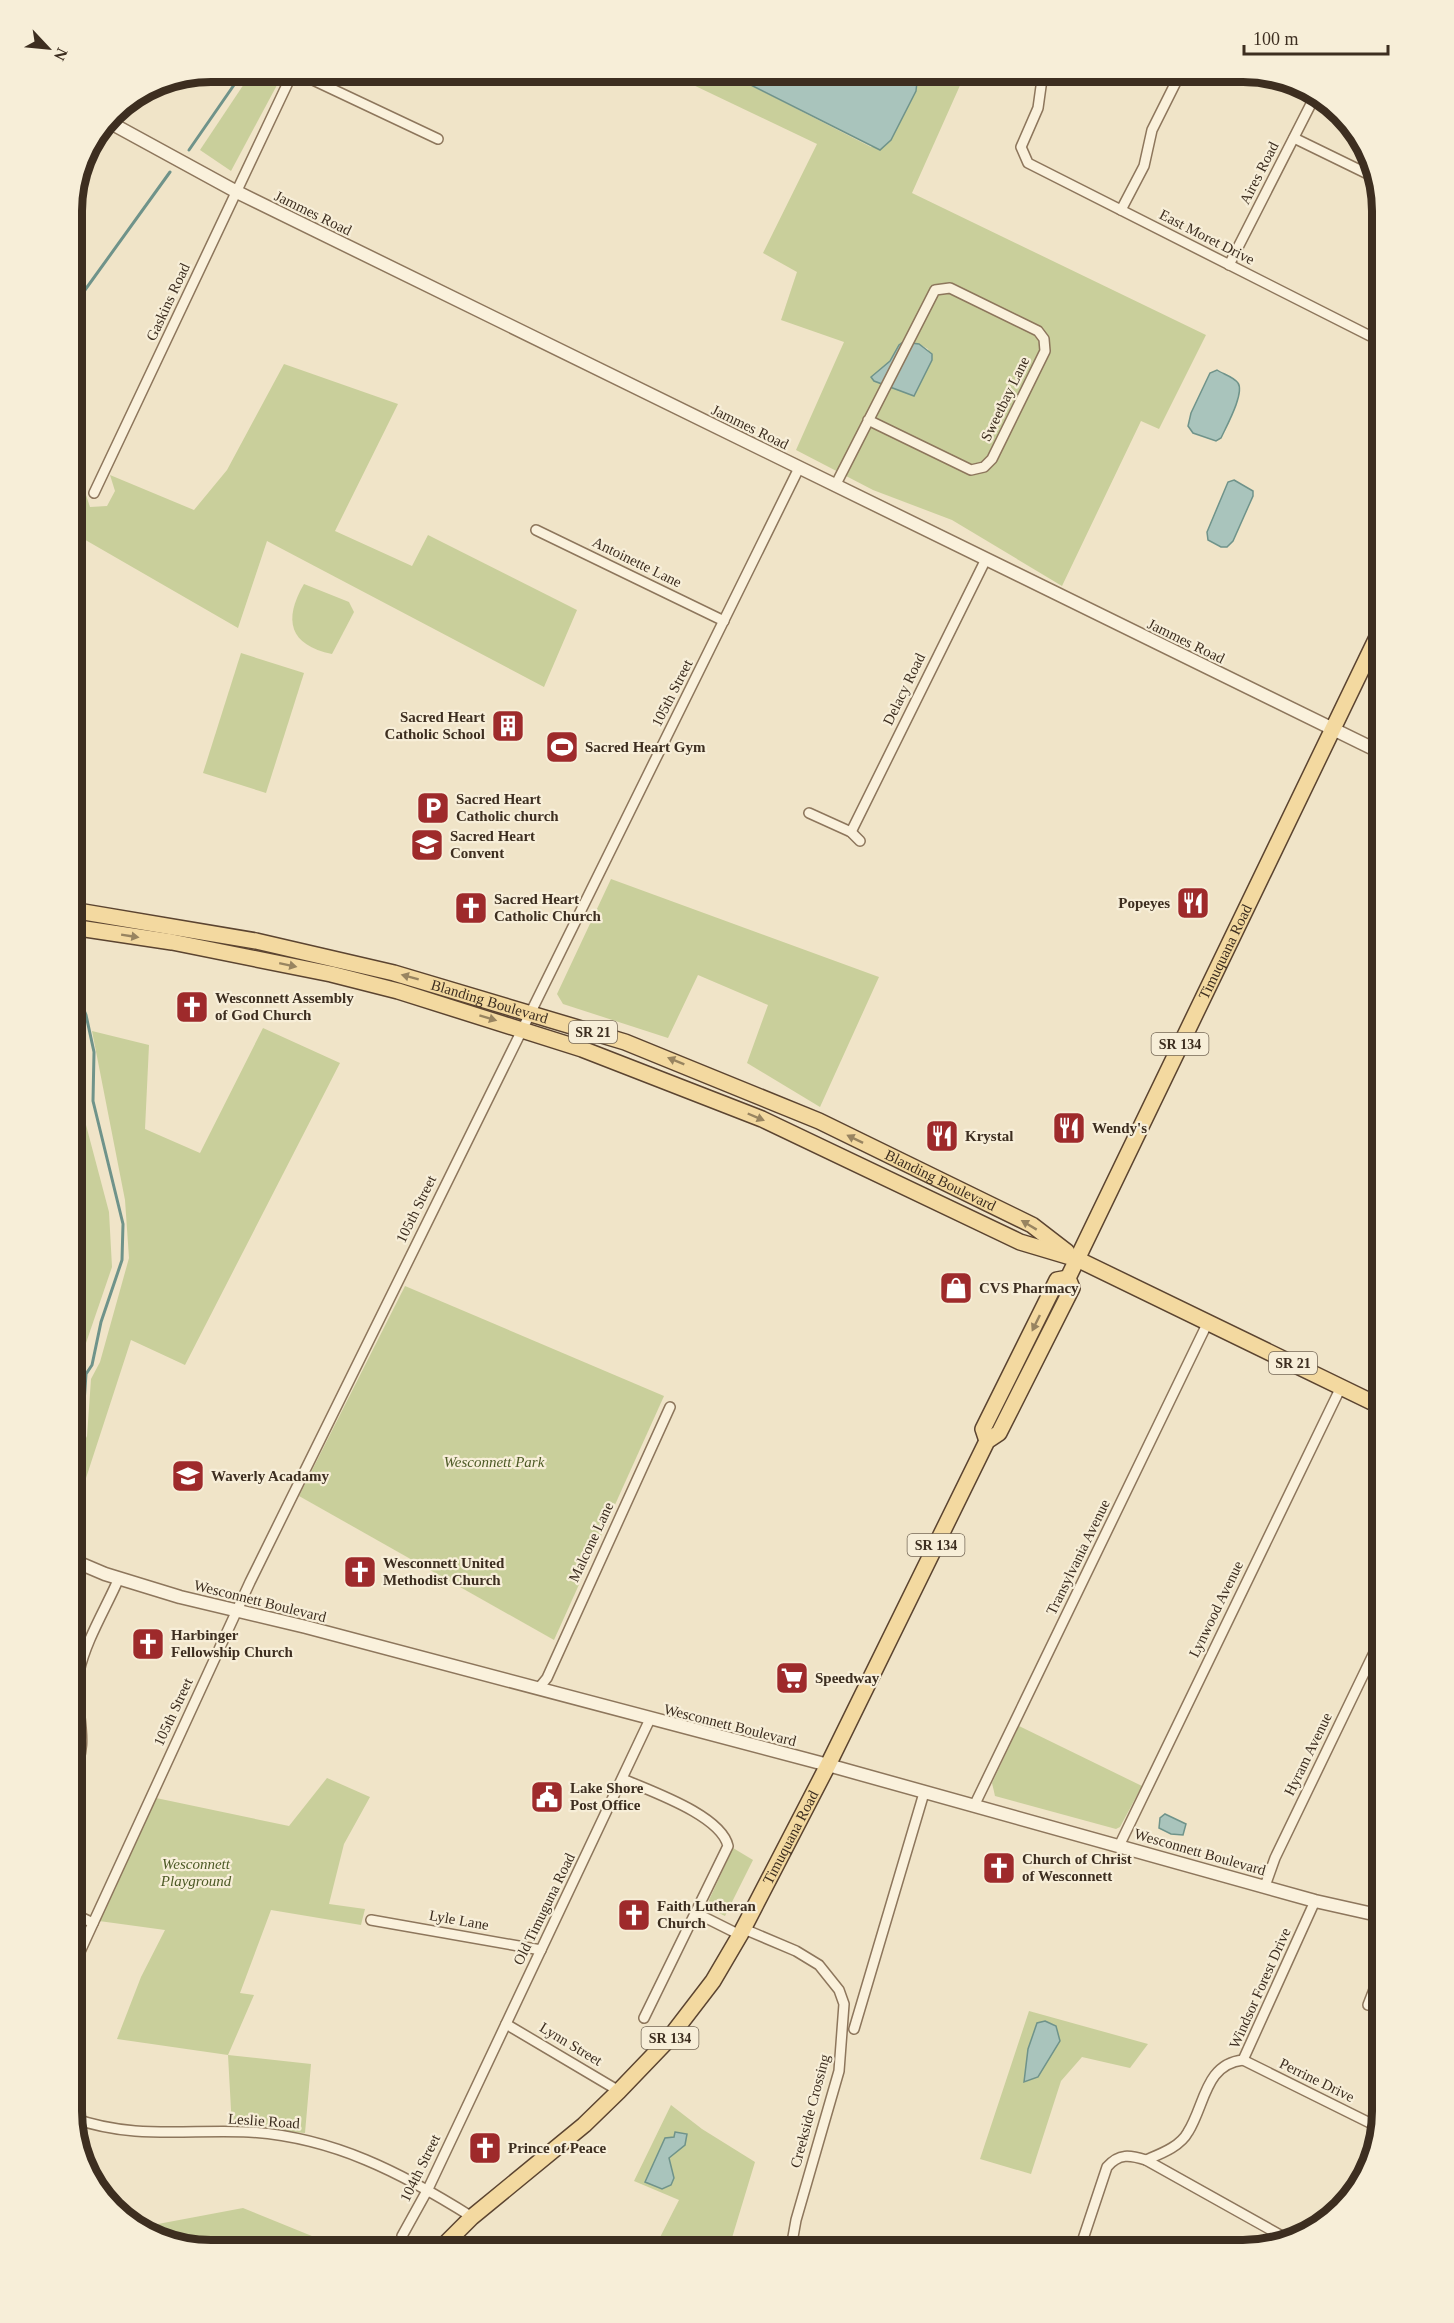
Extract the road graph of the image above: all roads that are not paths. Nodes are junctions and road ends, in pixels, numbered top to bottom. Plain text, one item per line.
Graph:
1 (290, 82) edge
2 (317, 82) edge
3 (1041, 83) edge
4 (1176, 83) edge
5 (1312, 103) edge
6 (115, 125) edge
7 (1294, 138) junction
8 (438, 139) dead end
9 (1366, 173) edge
10 (237, 192) junction
11 (1121, 210) junction
12 (1229, 265) junction
13 (1372, 337) edge
14 (868, 420) junction
15 (799, 468) junction
16 (835, 486) junction
17 (94, 493) dead end
18 (536, 530) dead end
19 (986, 560) junction
20 (724, 621) junction
21 (1372, 647) edge
22 (1332, 729) junction
23 (1372, 748) edge
24 (809, 813) dead end
25 (851, 832) junction
26 (860, 841) dead end
27 (83, 912) edge
28 (174, 926) junction
29 (83, 929) edge
30 (172, 942) junction
31 (332, 966) junction
32 (530, 1011) junction
33 (522, 1028) junction
34 (663, 1078) junction
35 (717, 1078) junction
36 (711, 1098) junction
37 (796, 1112) junction
38 (1077, 1259) junction
39 (1208, 1322) junction
40 (1341, 1387) junction
41 (1372, 1402) edge
42 (670, 1407) dead end
43 (82, 1564) edge
44 (118, 1578) junction
45 (237, 1610) junction
46 (1372, 1657) edge
47 (82, 1662) edge
48 (538, 1689) junction
49 (650, 1719) junction
50 (828, 1765) junction
51 (623, 1779) junction
52 (924, 1793) junction
53 (975, 1806) junction
54 (1120, 1844) junction
55 (1265, 1886) junction
56 (1315, 1901) junction
57 (696, 1913) junction
58 (1372, 1914) edge
59 (82, 1918) edge
60 (372, 1920) dead end
61 (93, 1923) junction
62 (742, 1932) junction
63 (82, 1947) edge
64 (541, 1950) junction
65 (1372, 1994) edge
66 (1368, 2005) dead end
67 (644, 2018) dead end
68 (506, 2024) junction
69 (854, 2029) dead end
70 (1243, 2060) junction
71 (619, 2091) junction
72 (464, 2112) joint
73 (83, 2120) edge
74 (1371, 2123) edge
75 (1146, 2160) junction
76 (428, 2189) junction
77 (472, 2217) junction
78 (1280, 2235) edge
79 (402, 2236) dead end
80 (449, 2240) edge
81 (792, 2240) edge
82 (1083, 2240) edge

1 - 10 street, Gaskins Road
2 - 8 street
3 - 11 street, East Moret Drive
4 - 11 street
5 - 7 street, Aires Road
6 - 10 street, Jammes Road
7 - 9 street
7 - 12 street, Aires Road
10 - 15 street, Jammes Road
10 - 17 street, Gaskins Road
11 - 12 street, East Moret Drive
12 - 13 street, East Moret Drive
14 - 14 street, Sweetbay Lane
14 - 16 street, Sweetbay Lane
15 - 16 street, Jammes Road
15 - 20 street, 105th Street
16 - 19 street, Jammes Road
18 - 20 street, Antoinette Lane
19 - 22 street, Jammes Road
19 - 25 street, Delacy Road
20 - 32 street, 105th Street
21 - 22 main road, Timuquana Road / SR 134
22 - 23 street, Jammes Road
22 - 38 main road, Timuquana Road / SR 134
24 - 25 street
25 - 26 street
27 - 28 main road, Blanding Boulevard / SR 21
28 - 30 street
28 - 31 main road, Blanding Boulevard / SR 21
29 -> 30 main road, Blanding Boulevard / SR 21
30 -> 31 main road, Blanding Boulevard / SR 21
32 -> 31 main road, Blanding Boulevard / SR 21
31 -> 33 main road, Blanding Boulevard / SR 21
32 - 33 street, 105th Street
35 -> 32 main road, Blanding Boulevard / SR 21
33 - 34 main road, Blanding Boulevard / SR 21
33 - 45 street, 105th Street
34 - 35 main road
34 - 36 main road, Blanding Boulevard / SR 21
35 - 37 main road, Blanding Boulevard / SR 21
36 - 37 main road
36 -> 38 main road, Blanding Boulevard / SR 21
38 -> 37 main road, Blanding Boulevard / SR 21
38 - 39 main road, Blanding Boulevard / SR 21
38 - 50 main road, Timuquana Road / SR 134
39 - 40 main road, Blanding Boulevard / SR 21
39 - 53 street, Transylvania Avenue
40 - 41 main road, Blanding Boulevard / SR 21
40 - 54 street, Lynwood Avenue
42 - 48 street, Malcone Lane
43 - 44 street, Wesconnett Boulevard
44 - 45 street, Wesconnett Boulevard
44 - 47 street
45 - 48 street, Wesconnett Boulevard
45 - 61 street, 105th Street
46 - 55 street, Hyram Avenue
48 - 49 street, Wesconnett Boulevard
49 - 50 street, Wesconnett Boulevard
49 - 51 street, Old Timuguna Road
50 - 52 street, Wesconnett Boulevard
50 - 62 main road, Timuquana Road / SR 134
51 - 57 street
51 - 64 street, Old Timuguna Road
52 - 53 street, Wesconnett Boulevard
52 - 69 street
53 - 54 street, Wesconnett Boulevard
54 - 55 street, Wesconnett Boulevard
55 - 56 street, Wesconnett Boulevard
56 - 58 street, Wesconnett Boulevard
56 - 70 street, Windsor Forest Drive
57 - 62 street, Creekside Crossing
57 - 67 street
59 - 61 street
60 - 64 street, Lyle Lane
61 - 63 street, 105th Street
62 - 71 main road, Timuquana Road / SR 134
62 - 81 street, Creekside Crossing
64 - 68 street, Old Timuguna Road
65 - 66 street
68 - 71 street, Lynn Street
68 - 72 street, Old Timuguna Road
70 - 74 street, Perrine Drive
70 - 75 street, Windsor Forest Drive
71 - 77 main road, Timuquana Road / SR 134
72 - 76 street, 104th Street
73 - 76 street, Leslie Road
75 - 78 street
75 - 82 street
76 - 77 street, Leslie Road
76 - 79 street, 104th Street
77 - 80 main road, Timuquana Road / SR 134

